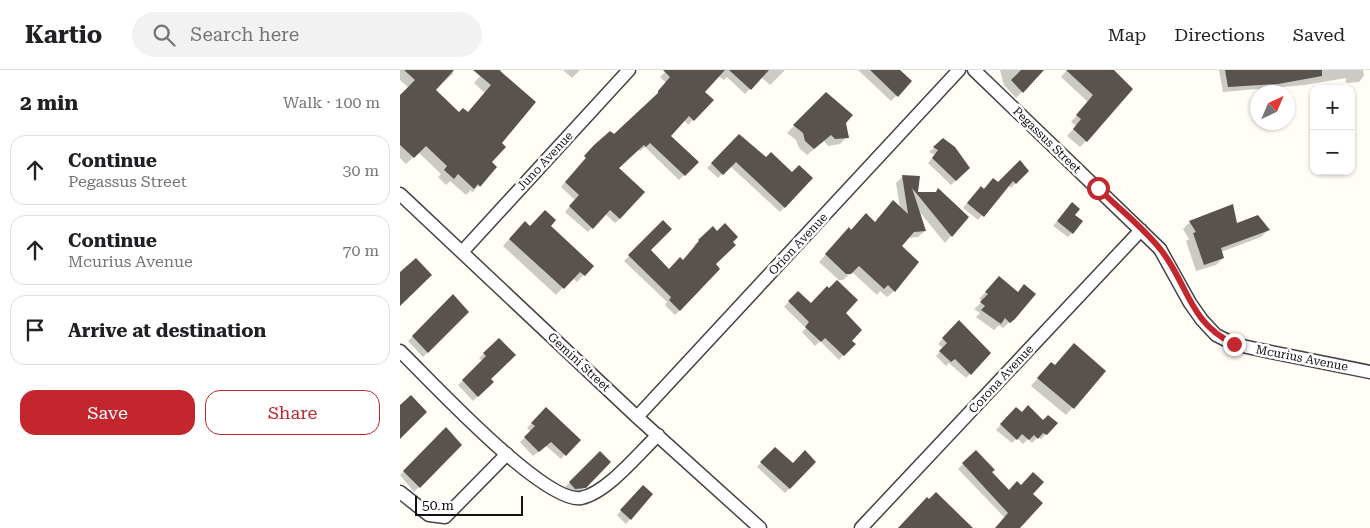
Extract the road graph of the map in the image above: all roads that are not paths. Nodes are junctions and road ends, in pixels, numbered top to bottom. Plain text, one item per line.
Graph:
1 (629, 70) edge
2 (959, 70) edge
3 (974, 70) edge
4 (400, 194) edge
5 (1141, 230) junction
6 (462, 252) junction
7 (400, 351) edge
8 (1370, 372) edge
9 (637, 417) junction
10 (658, 436) junction
11 (507, 454) junction
12 (400, 492) edge
13 (760, 528) edge
14 (861, 528) edge

1 - 6 street, Juno Avenue
2 - 9 street, Orion Avenue
3 - 5 street, Pegassus Street
4 - 6 street, Gemini Street
5 - 8 street, Mcurius Avenue
5 - 14 street, Corona Avenue
6 - 9 street, Gemini Street
7 - 11 street
9 - 10 street, Gemini Street
10 - 11 street
10 - 13 street, Gemini Street
11 - 12 street

